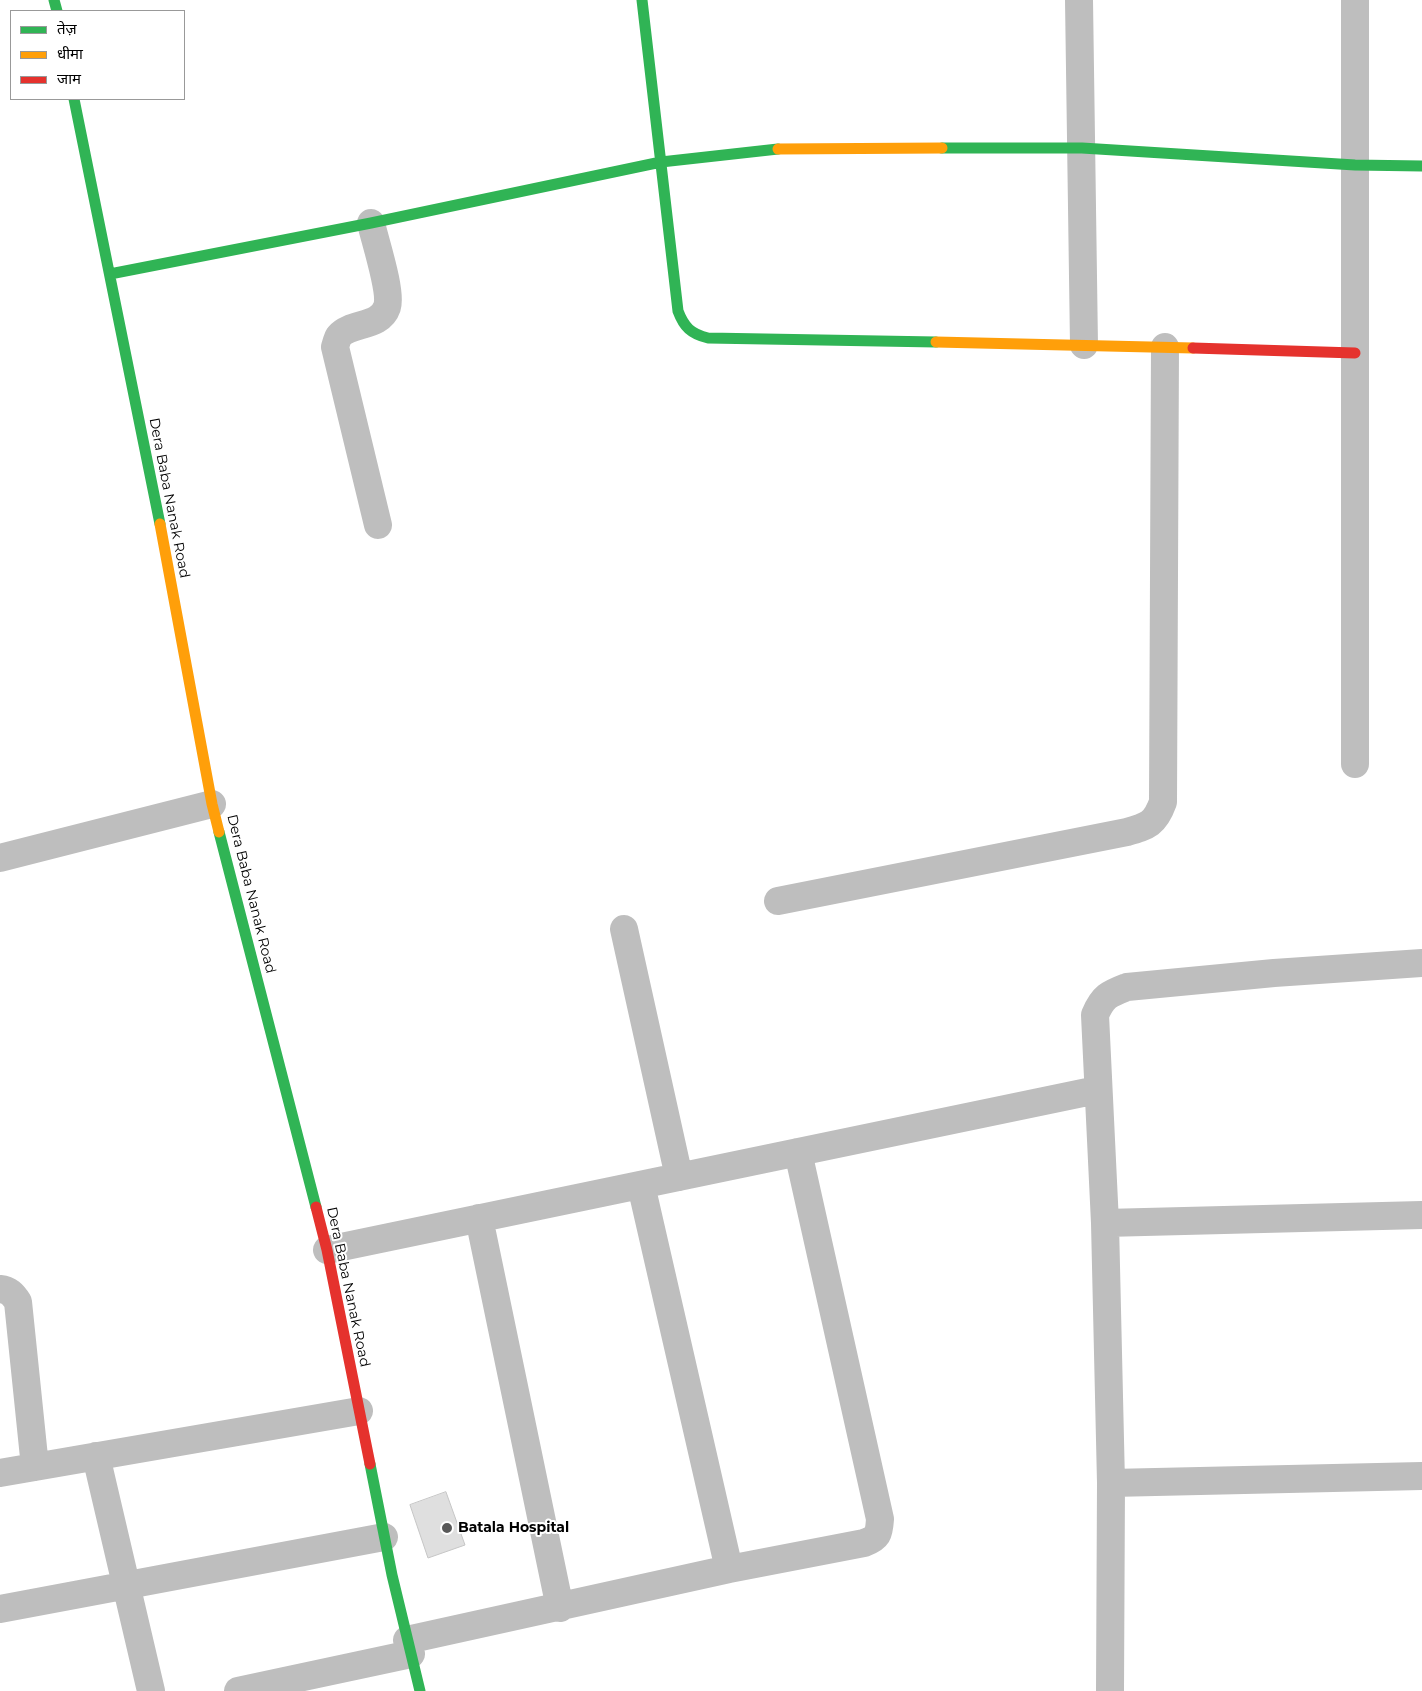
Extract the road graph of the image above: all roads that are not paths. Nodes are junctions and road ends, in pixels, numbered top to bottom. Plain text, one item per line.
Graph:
1 (642, 0) edge
2 (1079, 0) edge
3 (1355, 0) edge
4 (74, 100) edge
5 (1082, 148) junction
6 (661, 162) junction
7 (1355, 165) junction
8 (1422, 166) edge
9 (371, 223) junction
10 (110, 274) junction
11 (1084, 345) junction
12 (1165, 347) junction
13 (1355, 353) junction
14 (378, 524) dead end
15 (1355, 764) dead end
16 (212, 804) junction
17 (0, 858) edge
18 (778, 901) dead end
19 (624, 930) dead end
20 (1422, 963) edge
21 (1098, 1090) junction
22 (798, 1152) junction
23 (679, 1177) junction
24 (641, 1185) junction
25 (1422, 1215) edge
26 (479, 1218) junction
27 (1105, 1223) junction
28 (327, 1250) junction
29 (0, 1289) edge
30 (359, 1410) junction
31 (96, 1456) junction
32 (35, 1467) junction
33 (0, 1473) edge
34 (1422, 1476) edge
35 (1111, 1483) junction
36 (384, 1537) junction
37 (729, 1569) junction
38 (126, 1586) junction
39 (560, 1608) junction
40 (0, 1609) edge
41 (409, 1647) junction
42 (151, 1691) edge
43 (238, 1691) edge
44 (420, 1691) edge
45 (1110, 1691) edge

1 - 6 street
2 - 5 street
3 - 7 street
4 - 10 street, Dera Baba Nanak Road
5 - 6 street
5 - 7 street
5 - 11 street
6 - 9 street
6 - 11 street
7 - 8 street
7 - 13 street
9 - 10 street
9 - 14 street
10 - 16 street, Dera Baba Nanak Road
11 - 12 street
12 - 13 street
12 - 18 street
13 - 15 street
16 - 17 street
16 - 28 street, Dera Baba Nanak Road
19 - 23 street
20 - 21 street
21 - 22 street
21 - 27 street
22 - 23 street
22 - 37 street
23 - 24 street
24 - 26 street
24 - 37 street
25 - 27 street
26 - 28 street
26 - 39 street
27 - 35 street
28 - 30 street, Dera Baba Nanak Road
29 - 32 street
30 - 31 street
30 - 36 street, Dera Baba Nanak Road
31 - 32 street
31 - 38 street
32 - 33 street
34 - 35 street
35 - 45 street
36 - 38 street
36 - 41 street, Dera Baba Nanak Road
37 - 39 street
38 - 40 street
38 - 42 street
39 - 41 street
41 - 43 street
41 - 44 street, Dera Baba Nanak Road

